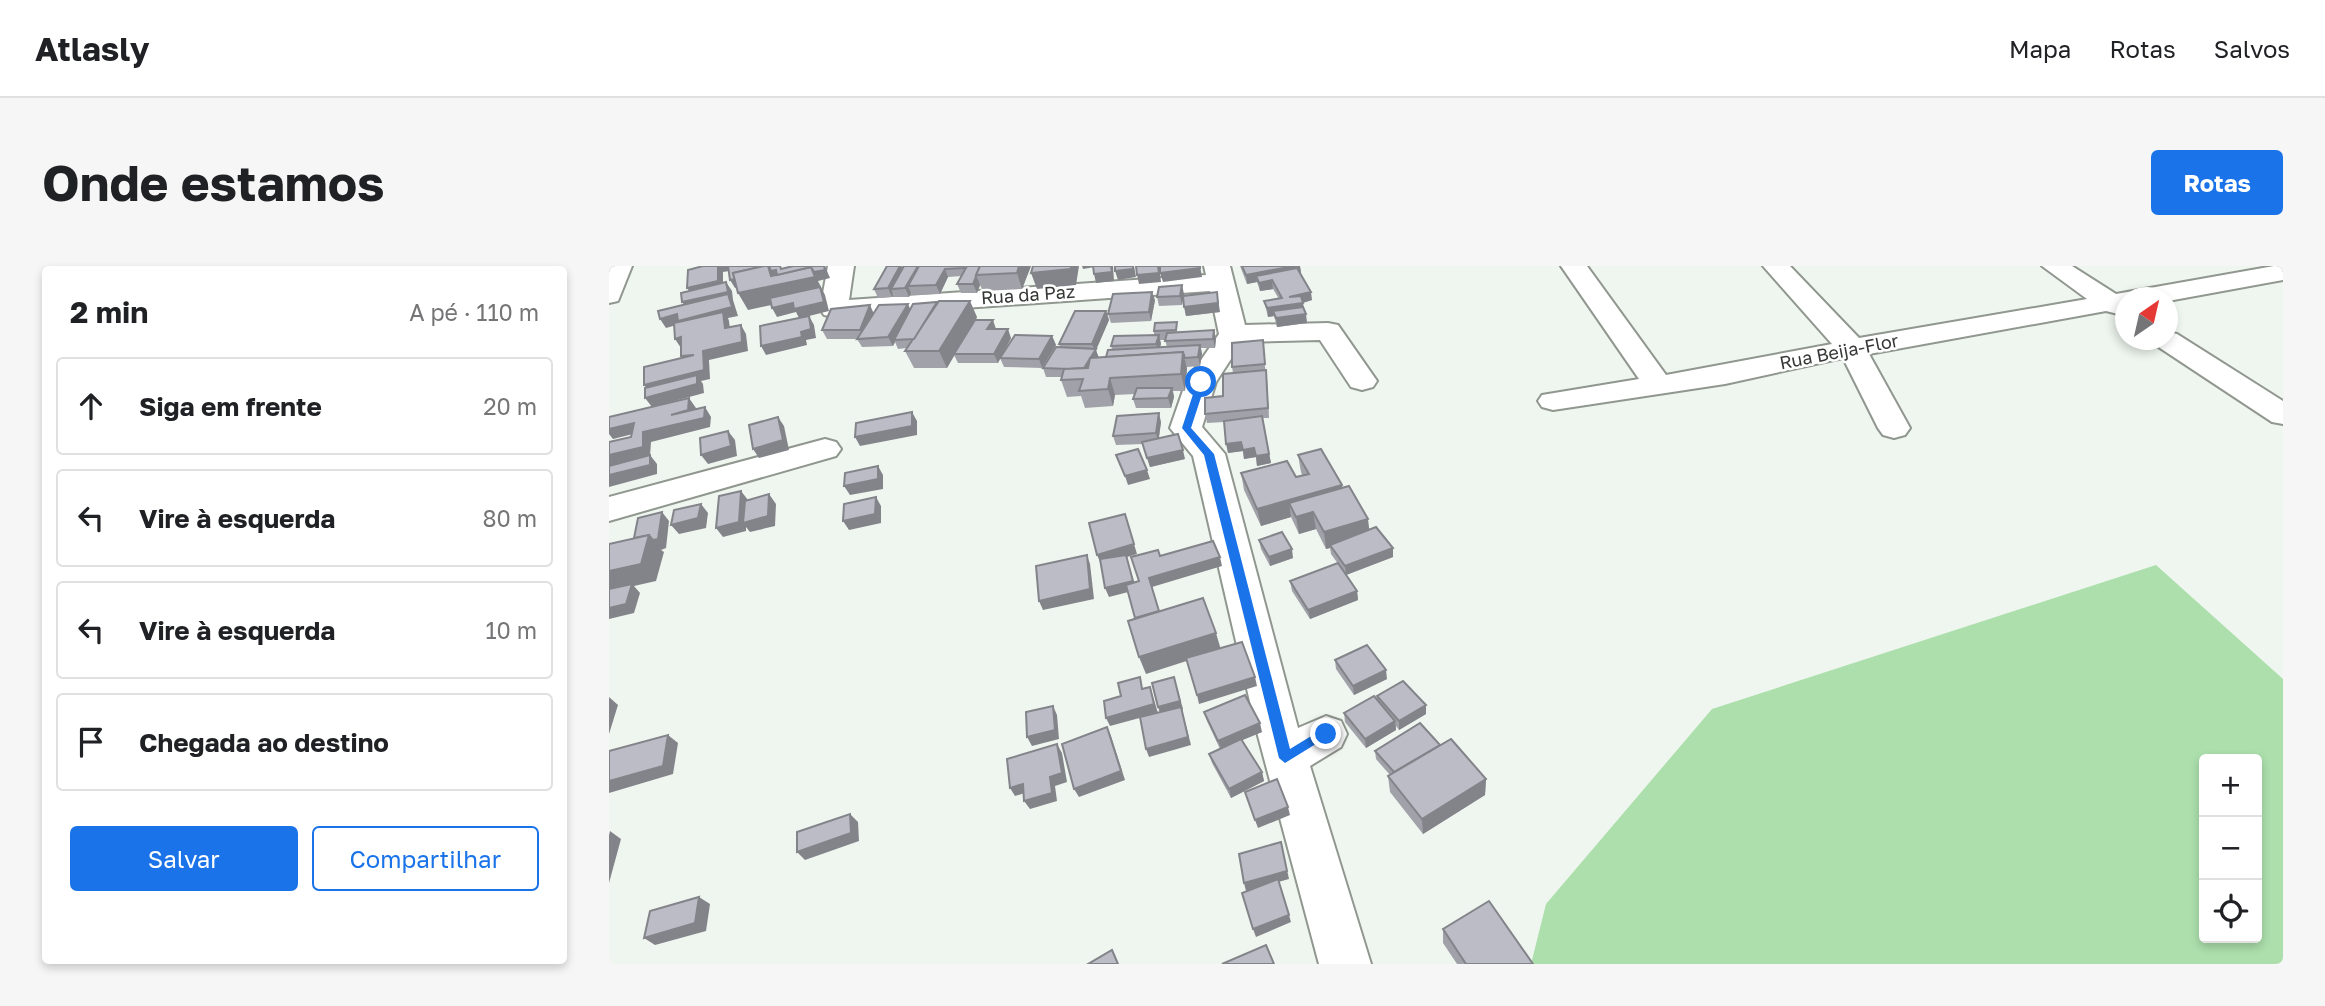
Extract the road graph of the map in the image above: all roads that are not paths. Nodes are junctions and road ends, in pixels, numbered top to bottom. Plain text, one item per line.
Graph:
1 (619, 266) edge
2 (841, 266) edge
3 (1574, 266) edge
4 (1776, 266) edge
5 (2055, 266) edge
6 (2283, 272) edge
7 (1219, 274) edge
8 (2178, 291) edge
9 (609, 295) edge
10 (2115, 301) edge
11 (2115, 306) edge
12 (1233, 334) junction
13 (2178, 347) edge
14 (1852, 348) junction
15 (1362, 381) dead end
16 (1657, 384) junction
17 (1553, 401) dead end
18 (2283, 415) edge
19 (1894, 428) dead end
20 (825, 449) dead end
21 (609, 509) edge
22 (1326, 734) dead end
23 (1285, 758) junction
24 (1345, 964) edge

1 - 9 street
2 - 7 street, Rua da Paz
3 - 16 street
4 - 14 street
5 - 10 street
6 - 8 street
7 - 12 street
11 - 14 street, Rua Beija-Flor
12 - 15 street
12 - 23 street
13 - 18 street
14 - 16 street, Rua Beija-Flor
14 - 19 street
16 - 17 street, Rua Beija-Flor
20 - 21 street
22 - 23 street
23 - 24 street

